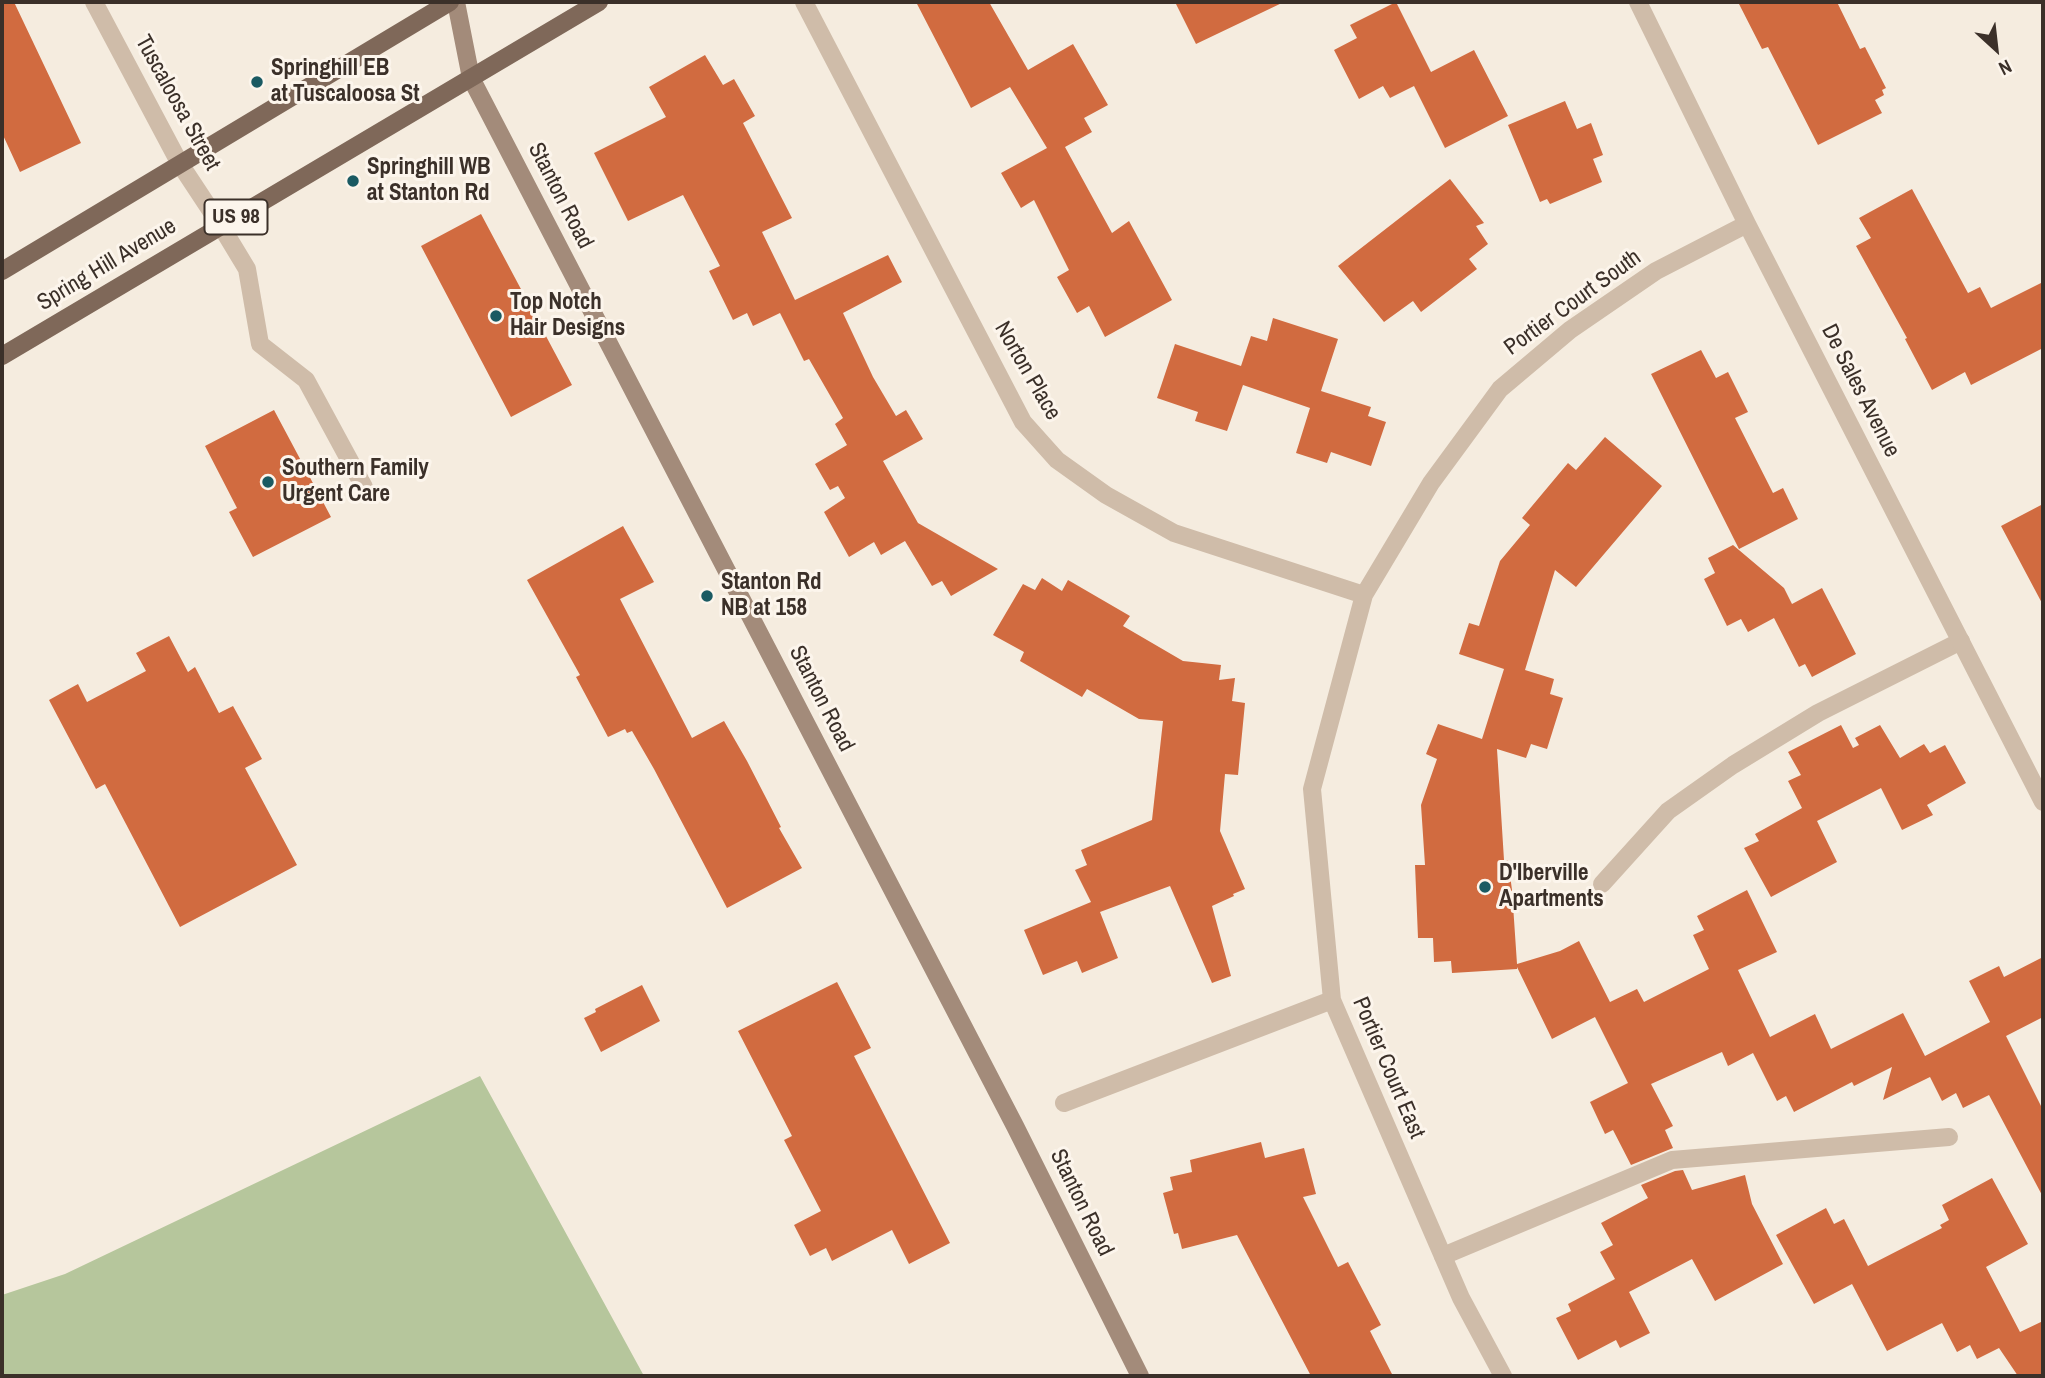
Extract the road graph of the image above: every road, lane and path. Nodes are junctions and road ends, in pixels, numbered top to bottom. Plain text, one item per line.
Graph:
1 (94, 2) edge
2 (450, 2) edge
3 (456, 2) edge
4 (599, 2) edge
5 (804, 2) edge
6 (1638, 2) edge
7 (471, 78) junction
8 (180, 164) junction
9 (1747, 224) junction
10 (221, 226) junction
11 (2, 271) edge
12 (2, 356) edge
13 (364, 487) dead end
14 (1364, 595) junction
15 (1961, 641) junction
16 (2043, 802) edge
17 (1602, 884) dead end
18 (1332, 1000) junction
19 (1064, 1103) dead end
20 (1949, 1137) dead end
21 (1443, 1256) junction
22 (1140, 1376) edge
23 (1503, 1376) edge

1 - 8 street, Tuscaloosa Street
2 - 8 main road
3 - 7 street, Stanton Road
4 - 7 main road, Spring Hill Avenue / US 98
5 - 14 street, Norton Place
6 - 9 street, De Sales Avenue
7 - 10 main road, Spring Hill Avenue / US 98
7 - 22 street, Stanton Road
8 - 10 street, Tuscaloosa Street
8 - 11 main road
9 - 14 street, Portier Court South
9 - 15 street, De Sales Avenue
10 - 12 main road, Spring Hill Avenue / US 98
10 - 13 street, Tuscaloosa Street
14 - 18 street, Portier Court East
15 - 16 street, De Sales Avenue
15 - 17 street
18 - 19 street
18 - 21 street, Portier Court East
20 - 21 street
21 - 23 street, Portier Court East

